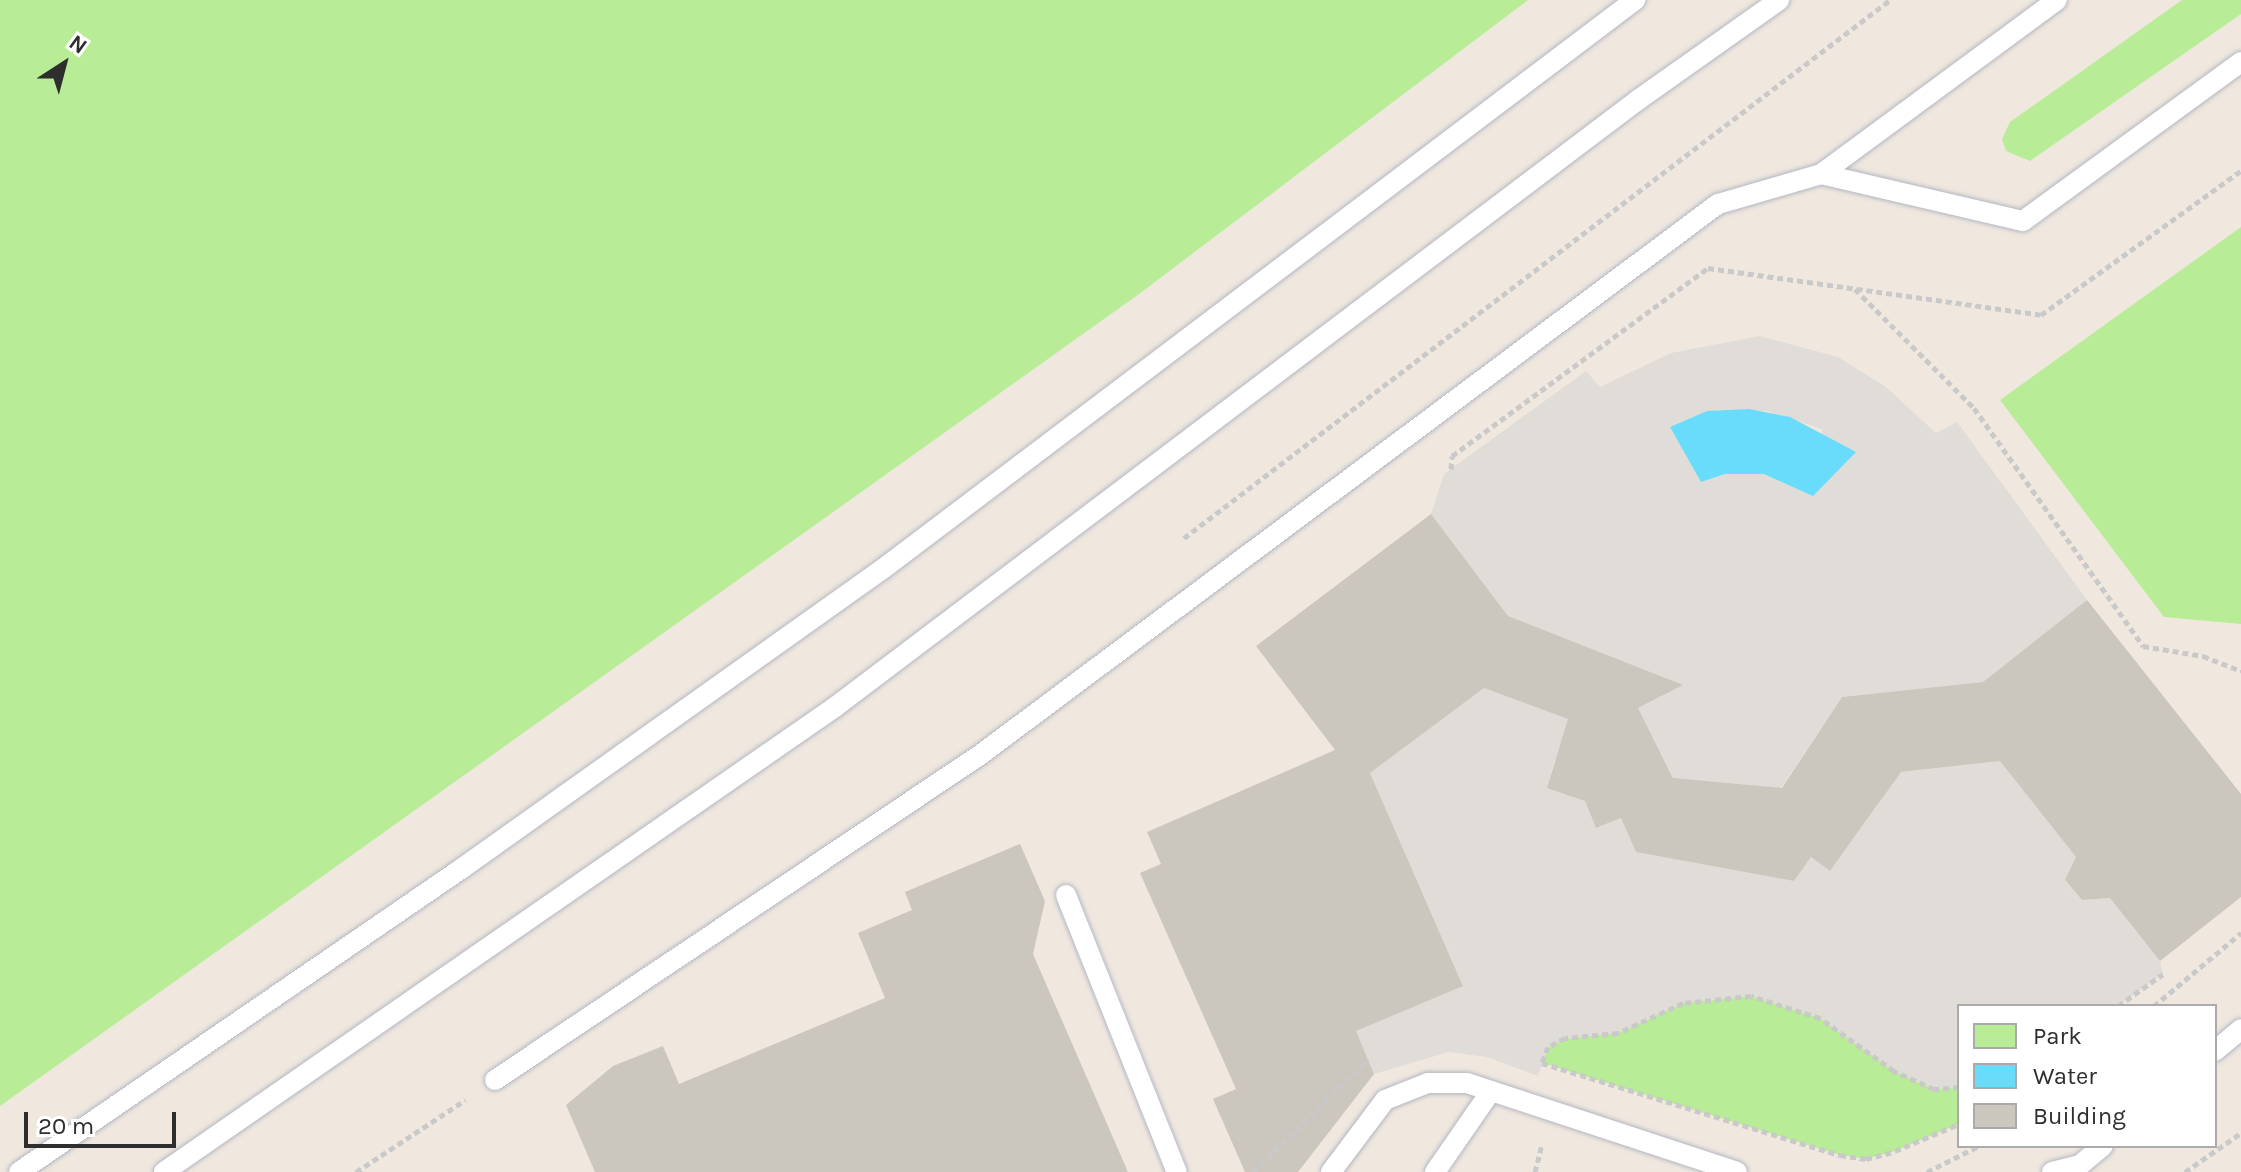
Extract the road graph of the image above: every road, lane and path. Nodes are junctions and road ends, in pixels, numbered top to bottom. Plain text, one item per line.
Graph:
1 (1635, 0) edge
2 (1779, 0) edge
3 (1890, 0) edge
4 (2057, 0) edge
5 (2241, 62) edge
6 (2241, 171) edge
7 (1821, 174) junction
8 (1855, 288) junction
9 (1451, 469) dead end
10 (1184, 538) dead end
11 (2241, 671) edge
12 (1066, 895) dead end
13 (2241, 933) edge
14 (2163, 974) dead end
15 (2121, 1004) edge
16 (2156, 1004) edge
17 (2241, 1029) edge
18 (2217, 1049) edge
19 (1368, 1059) dead end
20 (495, 1080) joint
21 (1957, 1087) edge
22 (1491, 1091) junction
23 (1957, 1125) edge
24 (2241, 1133) edge
25 (1975, 1148) edge
26 (2101, 1148) edge
27 (2085, 1169) edge
28 (19, 1172) edge
29 (164, 1172) edge
30 (356, 1172) edge
31 (1177, 1172) edge
32 (1253, 1172) edge
33 (1331, 1172) edge
34 (1435, 1172) edge
35 (1737, 1172) edge
36 (1927, 1172) edge
37 (2052, 1172) edge
38 (2185, 1172) edge

1 - 28 lane
2 - 29 lane
3 - 10 path
4 - 7 lane
5 - 7 lane
6 - 8 path
7 - 20 lane
8 - 9 path
8 - 11 path
12 - 31 lane
13 - 16 path
14 - 15 path
17 - 18 lane
19 - 32 path
20 - 30 path
21 - 23 path
22 - 33 lane
22 - 34 lane
22 - 35 lane
24 - 38 path
25 - 36 path
26 - 27 lane
27 - 37 lane

